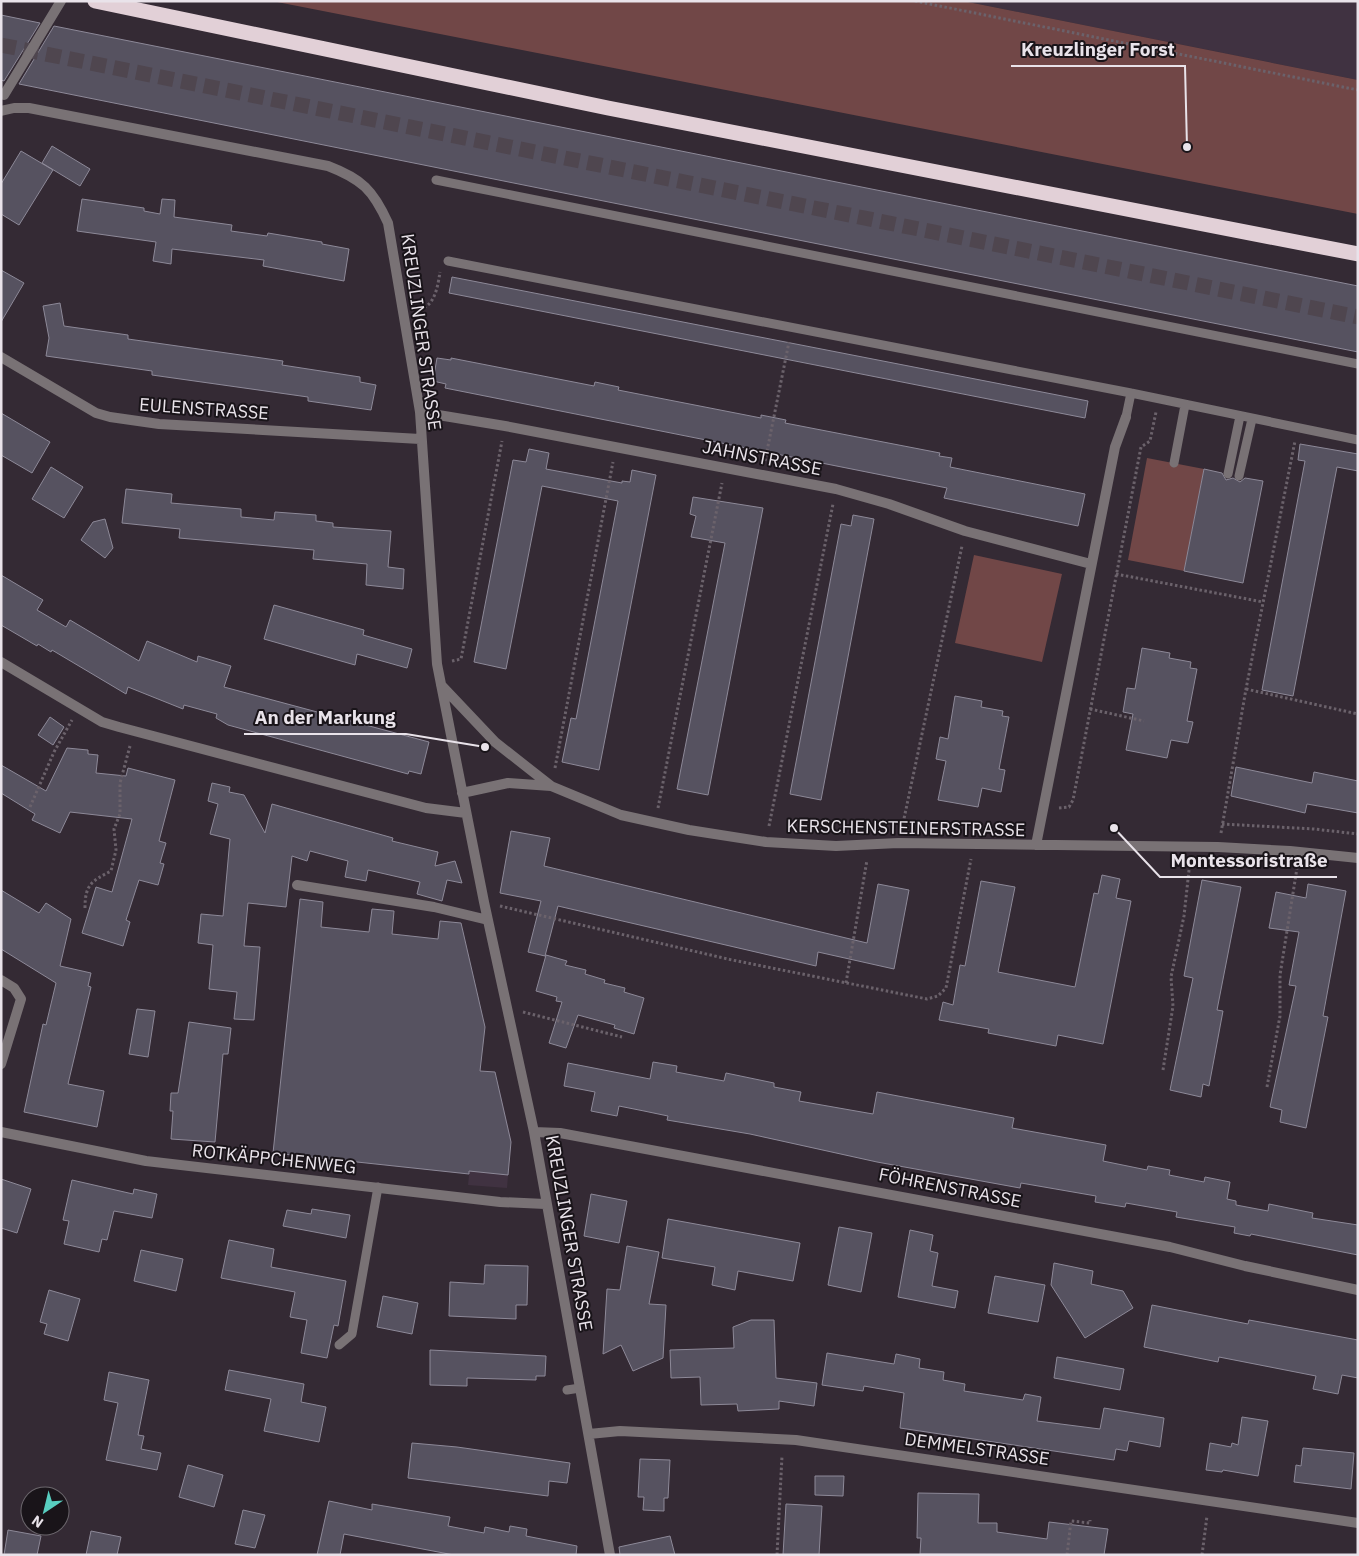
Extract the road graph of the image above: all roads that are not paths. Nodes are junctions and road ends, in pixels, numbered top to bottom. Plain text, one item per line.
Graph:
1 (61, 1) edge
2 (95, 1) edge
3 (2, 110) edge
4 (436, 180) dead end
5 (1358, 254) edge
6 (448, 261) road end
7 (1, 358) edge
8 (1358, 364) edge
9 (1131, 393) junction
10 (1185, 405) junction
11 (420, 412) junction
12 (1240, 416) junction
13 (1126, 417) joint
14 (1252, 419) junction
15 (420, 439) junction
16 (1358, 440) edge
17 (1174, 463) dead end
18 (1228, 474) dead end
19 (1239, 476) dead end
20 (1091, 564) junction
21 (1, 662) edge
22 (441, 684) junction
23 (552, 786) junction
24 (462, 793) junction
25 (466, 813) junction
26 (1036, 845) junction
27 (1358, 858) edge
28 (297, 885) dead end
29 (488, 920) junction
30 (1, 980) edge
31 (1, 1064) edge
32 (1, 1132) edge
33 (534, 1132) junction
34 (378, 1187) junction
35 (545, 1204) junction
36 (1358, 1290) edge
37 (339, 1345) dead end
38 (580, 1388) junction
39 (567, 1390) dead end
40 (589, 1434) junction
41 (1358, 1523) edge
42 (610, 1555) edge

1 - 3 street, bridge
2 - 5 highway
3 - 11 street, KREUZLINGER STRASSE
4 - 8 lane
6 - 9 lane
7 - 15 street, EULENSTRASSE
9 - 10 lane
9 - 13 lane
10 - 12 lane
10 - 17 lane
11 - 15 street, KREUZLINGER STRASSE
11 - 20 street, JAHNSTRASSE
12 - 14 lane
12 - 18 lane
13 - 20 street
14 - 16 lane
14 - 19 lane
15 - 22 street, KREUZLINGER STRASSE
20 - 26 street
21 - 25 street
22 - 23 street
22 - 24 street, KREUZLINGER STRASSE
23 - 24 street, KERSCHENSTEINERSTRASSE
23 - 26 street, KERSCHENSTEINERSTRASSE
24 - 25 street, KREUZLINGER STRASSE
25 - 29 street, KREUZLINGER STRASSE
26 - 27 street, KERSCHENSTEINERSTRASSE
28 - 29 street
29 - 33 street, KREUZLINGER STRASSE
30 - 31 street
32 - 34 street, ROTKÄPPCHENWEG
33 - 35 street, KREUZLINGER STRASSE
33 - 36 street, FÖHRENSTRASSE
34 - 35 street, ROTKÄPPCHENWEG
34 - 37 lane
35 - 38 street, KREUZLINGER STRASSE
38 - 39 lane
38 - 40 street, KREUZLINGER STRASSE
40 - 41 street, DEMMELSTRASSE
40 - 42 street, KREUZLINGER STRASSE

